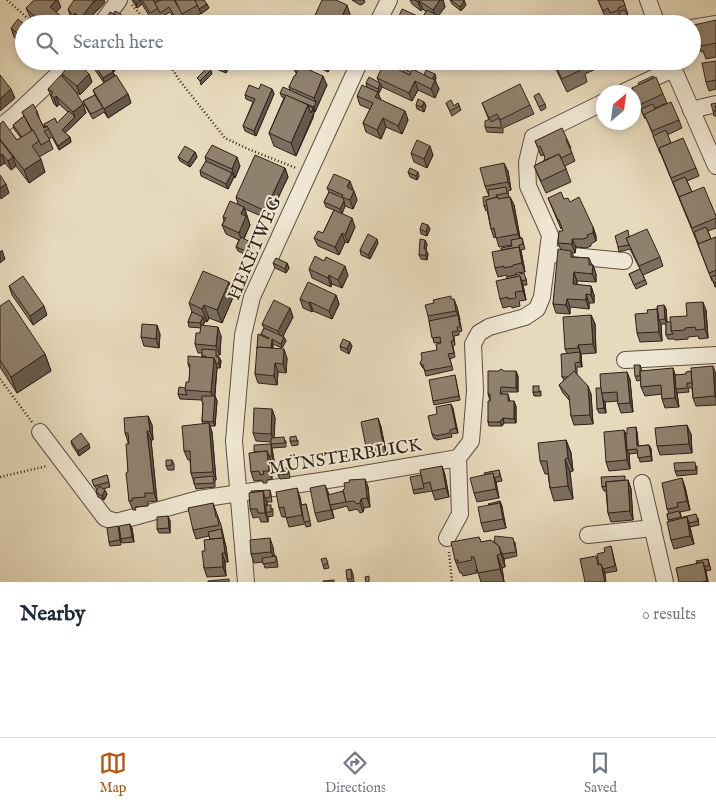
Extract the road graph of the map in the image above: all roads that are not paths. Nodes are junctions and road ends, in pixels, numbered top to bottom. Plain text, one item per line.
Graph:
1 (390, 0) edge
2 (648, 0) edge
3 (124, 1) edge
4 (110, 15) edge
5 (382, 15) edge
6 (654, 15) edge
7 (716, 24) edge
8 (701, 26) edge
9 (62, 70) edge
10 (356, 70) edge
11 (662, 70) edge
12 (673, 70) edge
13 (636, 85) edge
14 (716, 104) edge
15 (596, 106) edge
16 (691, 110) junction
17 (0, 127) edge
18 (716, 166) edge
19 (547, 253) junction
20 (624, 261) dead end
21 (716, 355) edge
22 (625, 360) dead end
23 (40, 432) road end
24 (458, 458) junction
25 (642, 483) dead end
26 (238, 493) junction
27 (653, 528) junction
28 (588, 534) dead end
29 (447, 538) road end
30 (246, 582) edge
31 (665, 582) edge

1 - 5 street
2 - 6 street
3 - 4 street
7 - 8 street
9 - 17 street
10 - 26 street, HEKETWEG
11 - 13 street
12 - 16 street
14 - 16 street
15 - 19 street
16 - 18 street
19 - 20 street
19 - 24 street
21 - 22 street
23 - 26 street
24 - 26 street, MÜNSTERBLICK
24 - 29 street
25 - 27 street
26 - 30 street, HEKETWEG
27 - 28 street
27 - 31 street

